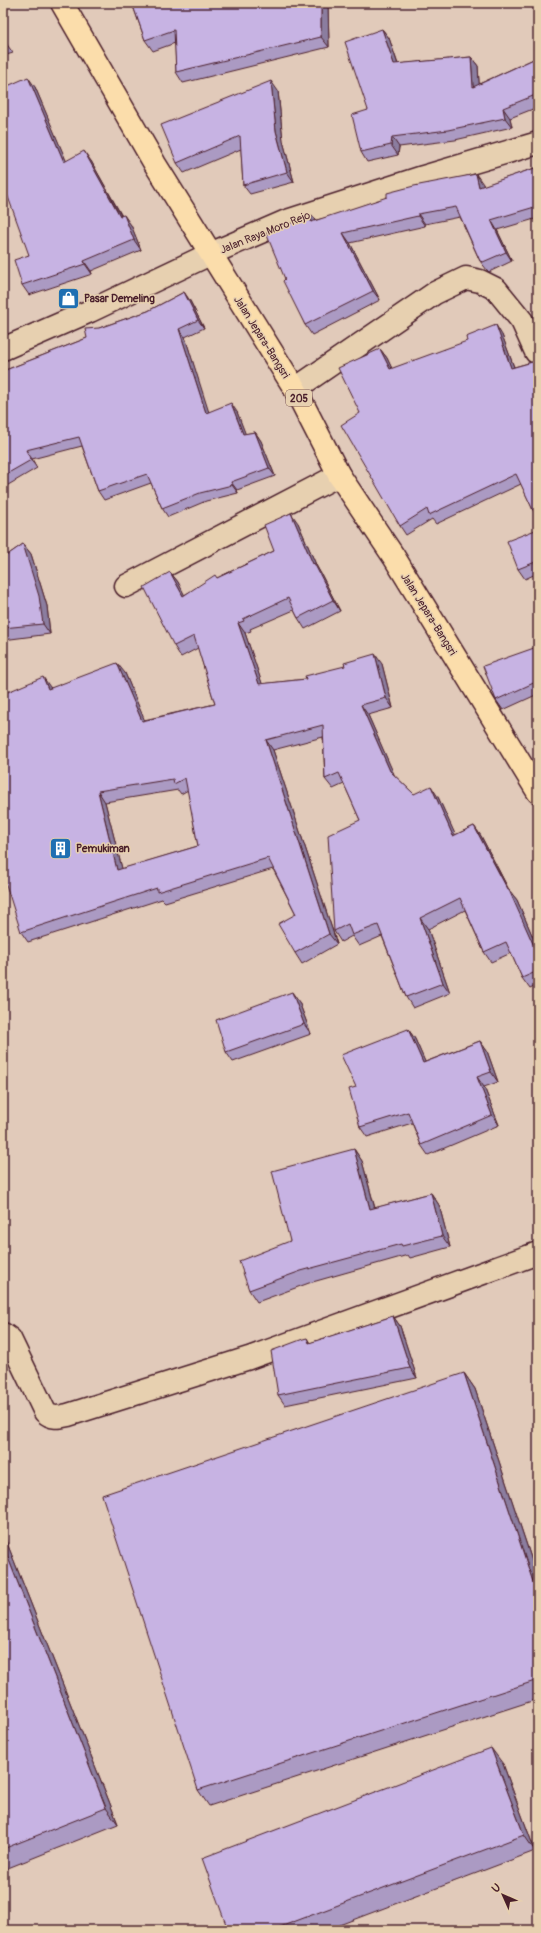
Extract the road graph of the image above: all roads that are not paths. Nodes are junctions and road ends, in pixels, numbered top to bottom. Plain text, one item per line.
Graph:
1 (62, 3) edge
2 (538, 143) edge
3 (210, 254) junction
4 (3, 349) edge
5 (536, 352) dead end
6 (295, 389) junction
7 (339, 475) junction
8 (126, 586) dead end
9 (538, 792) edge
10 (538, 1253) edge
11 (3, 1334) edge

1 - 3 main road, Jalan Jepara-Bangsri / 205
2 - 3 street, Jalan Raya Moro Rejo
3 - 4 street, Jalan Raya Moro Rejo
3 - 6 main road, Jalan Jepara-Bangsri / 205
5 - 6 street
6 - 7 main road, Jalan Jepara-Bangsri / 205
7 - 8 street
7 - 9 main road, Jalan Jepara-Bangsri / 205
10 - 11 street

